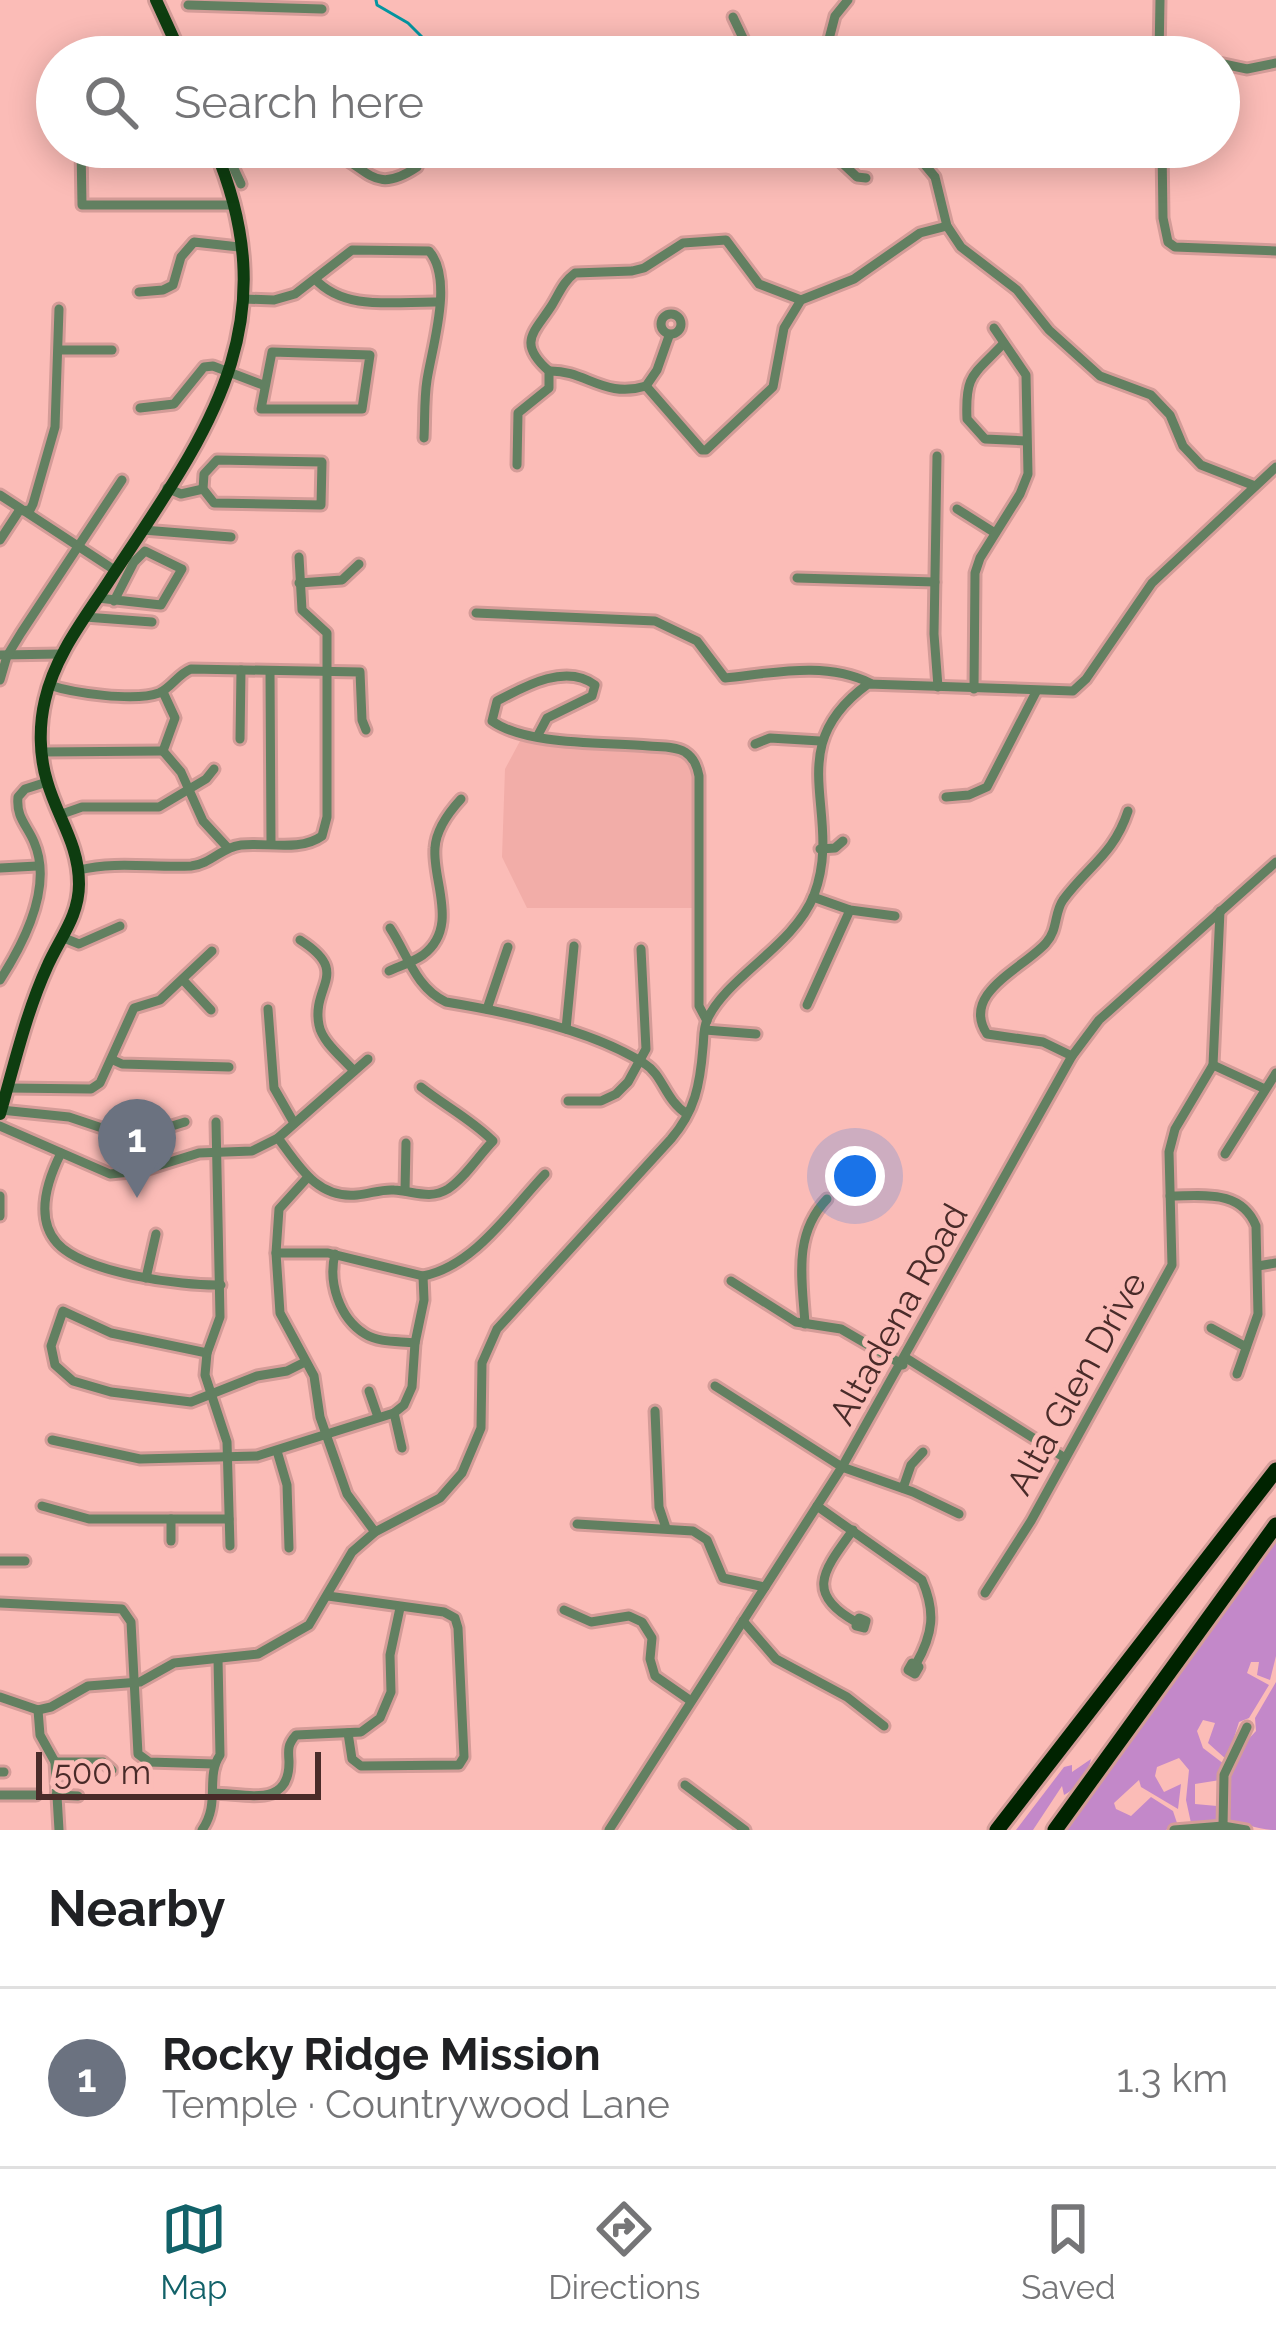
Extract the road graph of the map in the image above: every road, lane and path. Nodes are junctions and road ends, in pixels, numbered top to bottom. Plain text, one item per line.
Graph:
1 (156, 0) edge
2 (848, 0) edge
3 (1160, 0) edge
4 (292, 4) edge
5 (188, 5) dead end
6 (322, 9) dead end
7 (733, 17) dead end
8 (172, 36) edge
9 (742, 36) edge
10 (830, 36) edge
11 (1159, 36) edge
12 (1276, 63) edge
13 (1240, 68) edge
14 (81, 168) edge
15 (221, 168) edge
16 (234, 168) edge
17 (354, 168) edge
18 (414, 168) edge
19 (847, 168) edge
20 (928, 168) edge
21 (1163, 168) edge
22 (866, 178) dead end
23 (241, 184) dead end
24 (233, 205) junction
25 (947, 226) junction
26 (239, 247) junction
27 (1276, 250) edge
28 (315, 279) junction
29 (139, 292) dead end
30 (244, 299) junction
31 (801, 300) junction
32 (439, 302) junction
33 (59, 310) dead end
34 (994, 328) dead end
35 (669, 336) dead end
36 (1002, 345) junction
37 (59, 350) junction
38 (112, 350) dead end
39 (548, 371) junction
40 (233, 372) junction
41 (264, 382) junction
42 (646, 386) junction
43 (140, 408) dead end
44 (424, 437) dead end
45 (1026, 441) junction
46 (937, 456) dead end
47 (517, 465) dead end
48 (1276, 466) edge
49 (122, 480) dead end
50 (1255, 486) junction
51 (167, 488) junction
52 (203, 489) junction
53 (0, 495) edge
54 (957, 509) dead end
55 (24, 510) junction
56 (142, 530) junction
57 (994, 533) junction
58 (231, 537) dead end
59 (0, 540) edge
60 (77, 546) junction
61 (299, 556) dead end
62 (359, 564) dead end
63 (116, 571) junction
64 (797, 578) dead end
65 (935, 581) junction
66 (299, 583) junction
67 (98, 598) junction
68 (114, 601) junction
69 (476, 614) dead end
70 (86, 617) junction
71 (152, 622) dead end
72 (61, 654) junction
73 (4, 656) edge
74 (241, 670) junction
75 (270, 671) junction
76 (327, 671) junction
77 (0, 680) edge
78 (874, 684) junction
79 (49, 686) junction
80 (938, 687) junction
81 (974, 688) junction
82 (164, 692) junction
83 (1036, 692) junction
84 (366, 730) dead end
85 (538, 735) junction
86 (240, 739) dead end
87 (820, 741) junction
88 (755, 744) dead end
89 (163, 751) junction
90 (42, 752) junction
91 (214, 770) dead end
92 (47, 782) junction
93 (187, 788) junction
94 (946, 796) dead end
95 (461, 799) dead end
96 (1128, 811) dead end
97 (62, 814) junction
98 (843, 841) dead end
99 (271, 842) junction
100 (227, 847) junction
101 (820, 849) junction
102 (1276, 862) edge
103 (37, 866) junction
104 (0, 868) edge
105 (79, 870) junction
106 (813, 897) junction
107 (850, 910) junction
108 (1220, 911) junction
109 (895, 916) dead end
110 (120, 926) dead end
111 (390, 928) dead end
112 (64, 938) junction
113 (300, 940) dead end
114 (574, 946) dead end
115 (508, 947) dead end
116 (640, 949) dead end
117 (212, 951) dead end
118 (410, 962) junction
119 (389, 971) dead end
120 (0, 980) edge
121 (183, 980) junction
122 (807, 1005) dead end
123 (268, 1009) dead end
124 (487, 1009) junction
125 (211, 1010) dead end
126 (706, 1026) junction
127 (566, 1029) junction
128 (756, 1034) dead end
129 (1072, 1056) junction
130 (368, 1059) dead end
131 (113, 1060) junction
132 (639, 1061) junction
133 (1213, 1065) junction
134 (229, 1067) dead end
135 (354, 1071) junction
136 (1276, 1073) edge
137 (421, 1087) dead end
138 (8, 1088) junction
139 (1265, 1089) junction
140 (568, 1100) dead end
141 (1, 1112) edge
142 (687, 1114) junction
143 (185, 1122) dead end
144 (216, 1123) dead end
145 (294, 1123) junction
146 (0, 1126) edge
147 (278, 1138) junction
148 (406, 1143) dead end
149 (62, 1153) junction
150 (216, 1153) junction
151 (1225, 1154) dead end
152 (545, 1174) dead end
153 (308, 1178) junction
154 (405, 1191) junction
155 (0, 1196) edge
156 (1170, 1196) junction
157 (826, 1199) dead end
158 (0, 1216) edge
159 (157, 1234) dead end
160 (276, 1252) junction
161 (334, 1255) junction
162 (1276, 1263) edge
163 (1258, 1266) junction
164 (423, 1276) junction
165 (146, 1278) junction
166 (731, 1281) dead end
167 (220, 1286) junction
168 (805, 1324) junction
169 (1211, 1328) dead end
170 (415, 1342) junction
171 (1246, 1347) junction
172 (207, 1353) junction
173 (305, 1362) junction
174 (904, 1362) junction
175 (1237, 1374) dead end
176 (715, 1386) dead end
177 (369, 1391) dead end
178 (211, 1395) junction
179 (656, 1411) dead end
180 (394, 1413) junction
181 (379, 1417) junction
182 (326, 1434) junction
183 (52, 1440) dead end
184 (402, 1448) dead end
185 (277, 1451) junction
186 (923, 1452) dead end
187 (227, 1456) junction
188 (1065, 1459) junction
189 (842, 1467) junction
190 (1276, 1470) edge
191 (903, 1488) junction
192 (42, 1506) dead end
193 (817, 1506) junction
194 (959, 1514) dead end
195 (171, 1519) junction
196 (229, 1519) junction
197 (577, 1524) dead end
198 (1276, 1526) edge
199 (666, 1528) junction
200 (853, 1530) junction
201 (375, 1532) junction
202 (171, 1541) dead end
203 (230, 1546) dead end
204 (290, 1549) dead end
205 (0, 1561) edge
206 (25, 1561) dead end
207 (765, 1587) junction
208 (986, 1593) dead end
209 (328, 1596) junction
210 (0, 1603) edge
211 (400, 1609) junction
212 (564, 1610) dead end
213 (743, 1622) junction
214 (856, 1622) dead end
215 (218, 1659) junction
216 (916, 1664) dead end
217 (133, 1683) junction
218 (0, 1697) edge
219 (692, 1701) junction
220 (38, 1710) junction
221 (884, 1726) dead end
222 (1246, 1727) dead end
223 (349, 1733) junction
224 (55, 1762) junction
225 (214, 1764) junction
226 (112, 1770) dead end
227 (685, 1785) dead end
228 (214, 1792) junction
229 (0, 1795) edge
230 (56, 1795) junction
231 (36, 1796) dead end
232 (78, 1796) dead end
233 (1223, 1826) junction
234 (611, 1829) edge
235 (59, 1830) edge
236 (202, 1830) edge
237 (743, 1830) edge
238 (997, 1830) edge
239 (1055, 1830) edge
240 (1174, 1830) edge
241 (1246, 1830) edge

1 - 8 main road
2 - 10 street
3 - 11 street
4 - 5 street
4 - 6 street
7 - 9 street
12 - 13 street
14 - 24 street
15 - 24 main road
16 - 23 street
17 - 18 street
19 - 22 street
20 - 25 street
21 - 27 street
24 - 26 main road
25 - 31 street
25 - 50 street
26 - 29 street
26 - 30 main road
28 - 30 street
28 - 32 street
28 - 32 street
30 - 40 main road
31 - 39 street
31 - 42 street
32 - 44 street
33 - 37 street
34 - 36 street
35 - 42 street
36 - 45 street
36 - 45 street
37 - 38 street
37 - 55 street
39 - 42 street
39 - 47 street
40 - 41 street
40 - 43 street
40 - 51 main road
41 - 41 street
45 - 57 street
46 - 65 street
48 - 50 street
49 - 60 street
50 - 83 street
51 - 52 street
51 - 56 main road
52 - 52 street
53 - 55 street
54 - 57 street
55 - 59 street
55 - 60 street
56 - 58 street
56 - 63 main road
57 - 81 street
60 - 63 street
60 - 73 street
61 - 66 street
62 - 66 street
63 - 67 main road
64 - 65 street
65 - 80 street
66 - 76 street
67 - 68 street
67 - 70 main road
68 - 68 street
69 - 78 street
70 - 71 street
70 - 72 main road
72 - 73 street
72 - 79 main road
73 - 77 street
74 - 75 street
74 - 82 street
74 - 86 street
75 - 76 street
75 - 99 street
76 - 84 street
76 - 99 street
78 - 80 street
78 - 87 street
79 - 82 street
79 - 90 main road
80 - 81 street
81 - 83 street
82 - 89 street
83 - 94 street
85 - 85 street
85 - 126 street
87 - 88 street
87 - 101 street
89 - 90 street
89 - 93 street
90 - 92 main road
91 - 93 street
92 - 97 main road
92 - 103 street
93 - 97 street
93 - 100 street
95 - 118 street
96 - 129 street
97 - 105 main road
98 - 101 street
99 - 100 street
100 - 105 street
101 - 106 street
102 - 108 street, Altadena Road
103 - 104 street
103 - 120 street
105 - 112 main road
106 - 107 street
106 - 126 street
107 - 109 street
107 - 122 street
108 - 129 street, Altadena Road
108 - 133 street, Alta Glen Drive
110 - 112 street
111 - 118 street
112 - 138 main road
113 - 135 street
114 - 127 street
115 - 124 street
116 - 132 street
117 - 121 street
118 - 119 street
118 - 124 street
121 - 125 street
121 - 131 street
123 - 145 street
124 - 127 street
126 - 128 street
126 - 142 street
127 - 132 street
129 - 174 street, Altadena Road
130 - 135 street
131 - 134 street
131 - 138 street
132 - 140 street
132 - 142 street
133 - 139 street
133 - 156 street, Alta Glen Drive
135 - 145 street
136 - 139 street
137 - 154 street
138 - 141 main road
139 - 151 street
141 - 143 street
142 - 201 street
144 - 150 street
145 - 147 street
146 - 149 street
147 - 150 street
147 - 153 street
148 - 154 street
149 - 150 street
149 - 165 street
150 - 167 street
152 - 164 street
153 - 154 street
153 - 160 street
155 - 158 street
156 - 163 street
156 - 188 street, Alta Glen Drive
157 - 168 street
159 - 165 street
160 - 161 street
160 - 173 street
161 - 164 street
161 - 170 street
162 - 163 street
163 - 171 street
164 - 170 street
165 - 167 street
166 - 168 street
167 - 172 street
168 - 174 street
169 - 171 street
170 - 180 street
171 - 175 street
172 - 178 street
172 - 178 street
173 - 178 street
173 - 182 street
174 - 188 street
174 - 189 street, Altadena Road
176 - 189 street
177 - 181 street
178 - 187 street
179 - 199 street
180 - 181 street
180 - 184 street
181 - 182 street
182 - 185 street
182 - 201 street
183 - 187 street
185 - 187 street
185 - 204 street
186 - 191 street
187 - 196 street
188 - 208 street, Alta Glen Drive
189 - 191 street
189 - 193 street, Altadena Road
190 - 238 highway
191 - 194 street
192 - 195 street
193 - 200 street
193 - 207 street, Altadena Road
195 - 196 street
195 - 202 street
196 - 203 street
197 - 199 street
198 - 239 highway
199 - 207 street
200 - 214 street
200 - 216 street
201 - 209 street
205 - 206 street
207 - 213 street, Altadena Road
209 - 211 street
209 - 215 street
210 - 217 street
211 - 223 street
211 - 223 street
212 - 219 street
213 - 219 street, Altadena Road
213 - 221 street
215 - 217 street
215 - 225 street
217 - 220 street
217 - 225 street
218 - 220 street
219 - 234 street, Altadena Road
220 - 224 street
222 - 233 street
223 - 228 street
224 - 226 street
224 - 230 street
225 - 228 street
227 - 237 street
228 - 236 street
229 - 231 street
230 - 232 street
230 - 235 street
233 - 240 street
233 - 241 street

